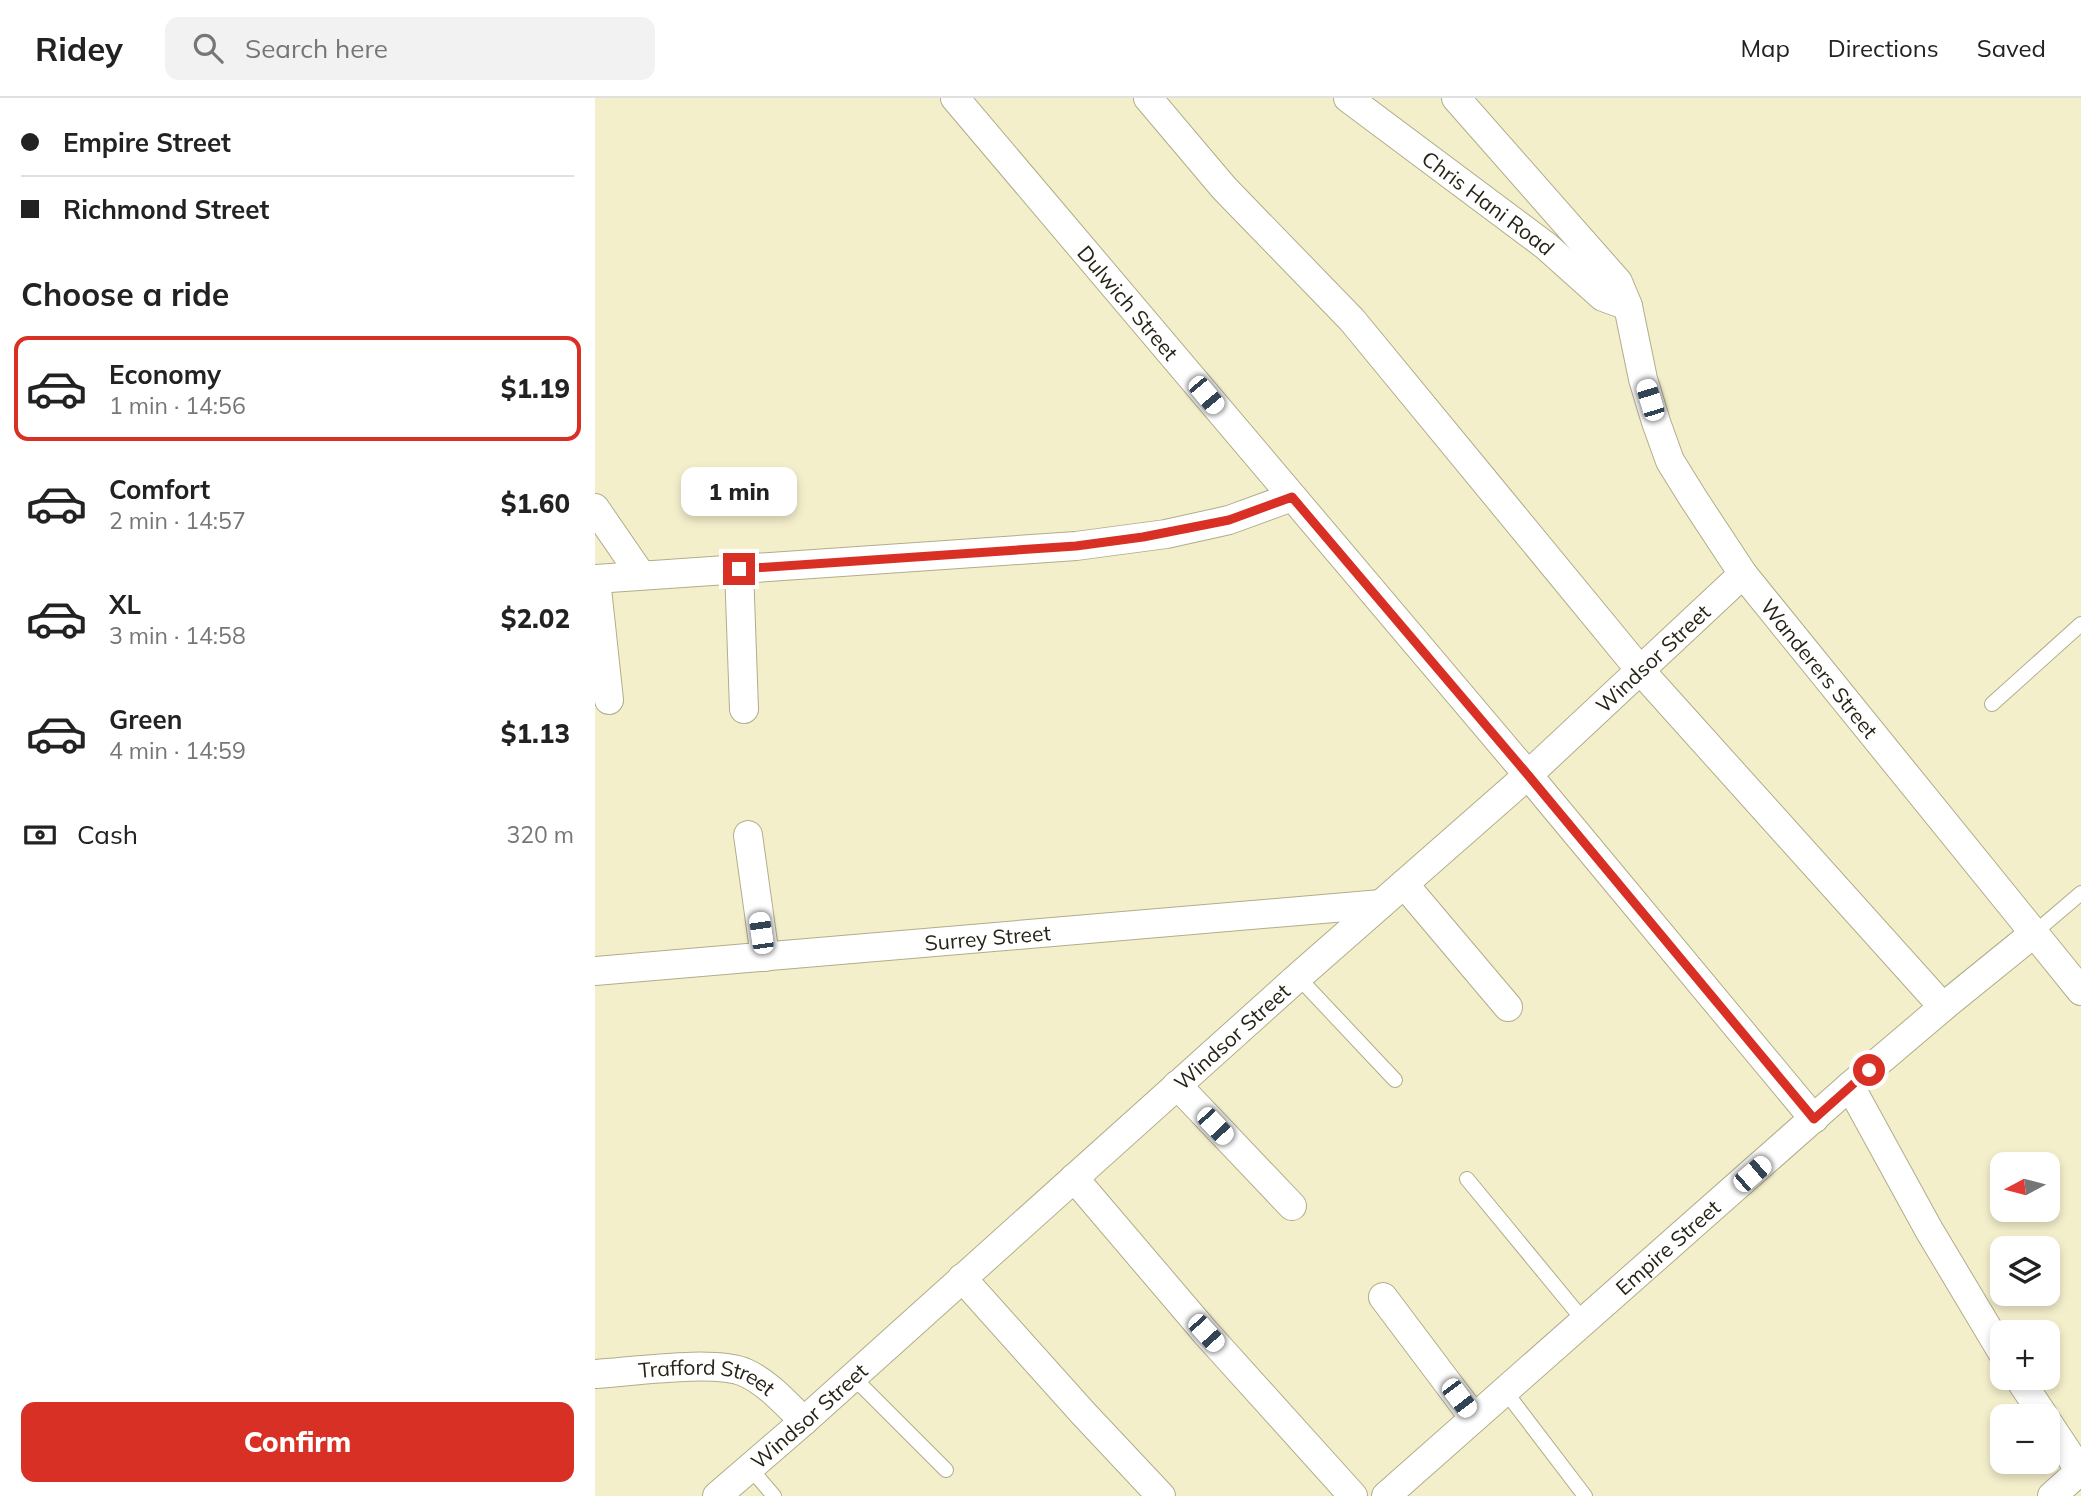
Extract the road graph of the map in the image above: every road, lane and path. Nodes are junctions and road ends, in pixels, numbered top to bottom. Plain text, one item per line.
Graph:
1 (955, 98) edge
2 (1148, 98) edge
3 (1348, 98) edge
4 (1455, 98) edge
5 (1628, 306) junction
6 (1292, 497) junction
7 (595, 508) edge
8 (739, 569) junction
9 (1743, 574) junction
10 (641, 575) junction
11 (595, 579) edge
12 (2081, 624) edge
13 (1640, 670) junction
14 (609, 700) dead end
15 (1992, 704) dead end
16 (744, 709) dead end
17 (1528, 775) junction
18 (748, 835) dead end
19 (1404, 884) junction
20 (2081, 893) edge
21 (1381, 904) junction
22 (2033, 934) junction
23 (765, 957) junction
24 (595, 971) edge
25 (1298, 977) junction
26 (2081, 991) edge
27 (1508, 1007) dead end
28 (1943, 1007) junction
29 (1395, 1080) dead end
30 (1177, 1085) junction
31 (1850, 1087) junction
32 (1814, 1119) junction
33 (1074, 1178) junction
34 (1467, 1179) dead end
35 (1292, 1206) dead end
36 (962, 1278) junction
37 (1383, 1297) dead end
38 (1584, 1321) junction
39 (1990, 1332) edge
40 (595, 1374) edge
41 (852, 1376) junction
42 (1505, 1391) junction
43 (1474, 1418) junction
44 (804, 1421) junction
45 (2060, 1440) edge
46 (750, 1468) junction
47 (946, 1470) dead end
48 (2081, 1470) edge
49 (1400, 1488) edge
50 (717, 1496) edge
51 (774, 1496) edge
52 (1161, 1496) edge
53 (1353, 1496) edge
54 (1585, 1496) edge
55 (2052, 1496) edge

1 - 6 street, Dulwich Street
2 - 13 street
3 - 5 street, Chris Hani Road
4 - 5 street, Wanderers Street
5 - 9 street, Wanderers Street
6 - 8 street
6 - 17 street, Dulwich Street
7 - 10 street
8 - 10 street
8 - 16 street
9 - 13 street, Windsor Street
9 - 22 street, Wanderers Street
10 - 11 street
11 - 14 street
12 - 15 lane
13 - 17 street, Windsor Street
13 - 28 street
17 - 19 street, Windsor Street
17 - 32 street, Dulwich Street
18 - 23 street
19 - 21 street, Windsor Street
19 - 27 street
20 - 22 lane, Empire Street
21 - 23 street, Surrey Street
21 - 25 street, Windsor Street
22 - 26 street, Wanderers Street
22 - 28 street, Empire Street
23 - 24 street, Surrey Street
25 - 29 lane
25 - 30 street, Windsor Street
28 - 31 street, Empire Street
30 - 33 street, Windsor Street
30 - 35 street
31 - 32 street, Empire Street
31 - 39 street
32 - 38 street, Empire Street
33 - 36 street, Windsor Street
33 - 53 street
34 - 38 lane
36 - 41 street, Windsor Street
36 - 52 street
37 - 43 street
38 - 42 street, Empire Street
40 - 44 street, Trafford Street
41 - 44 street, Windsor Street
41 - 47 lane
42 - 43 street, Empire Street
42 - 54 lane
43 - 49 street, Empire Street
44 - 46 street, Windsor Street
45 - 48 street
46 - 50 street, Windsor Street
46 - 51 lane
48 - 55 street

